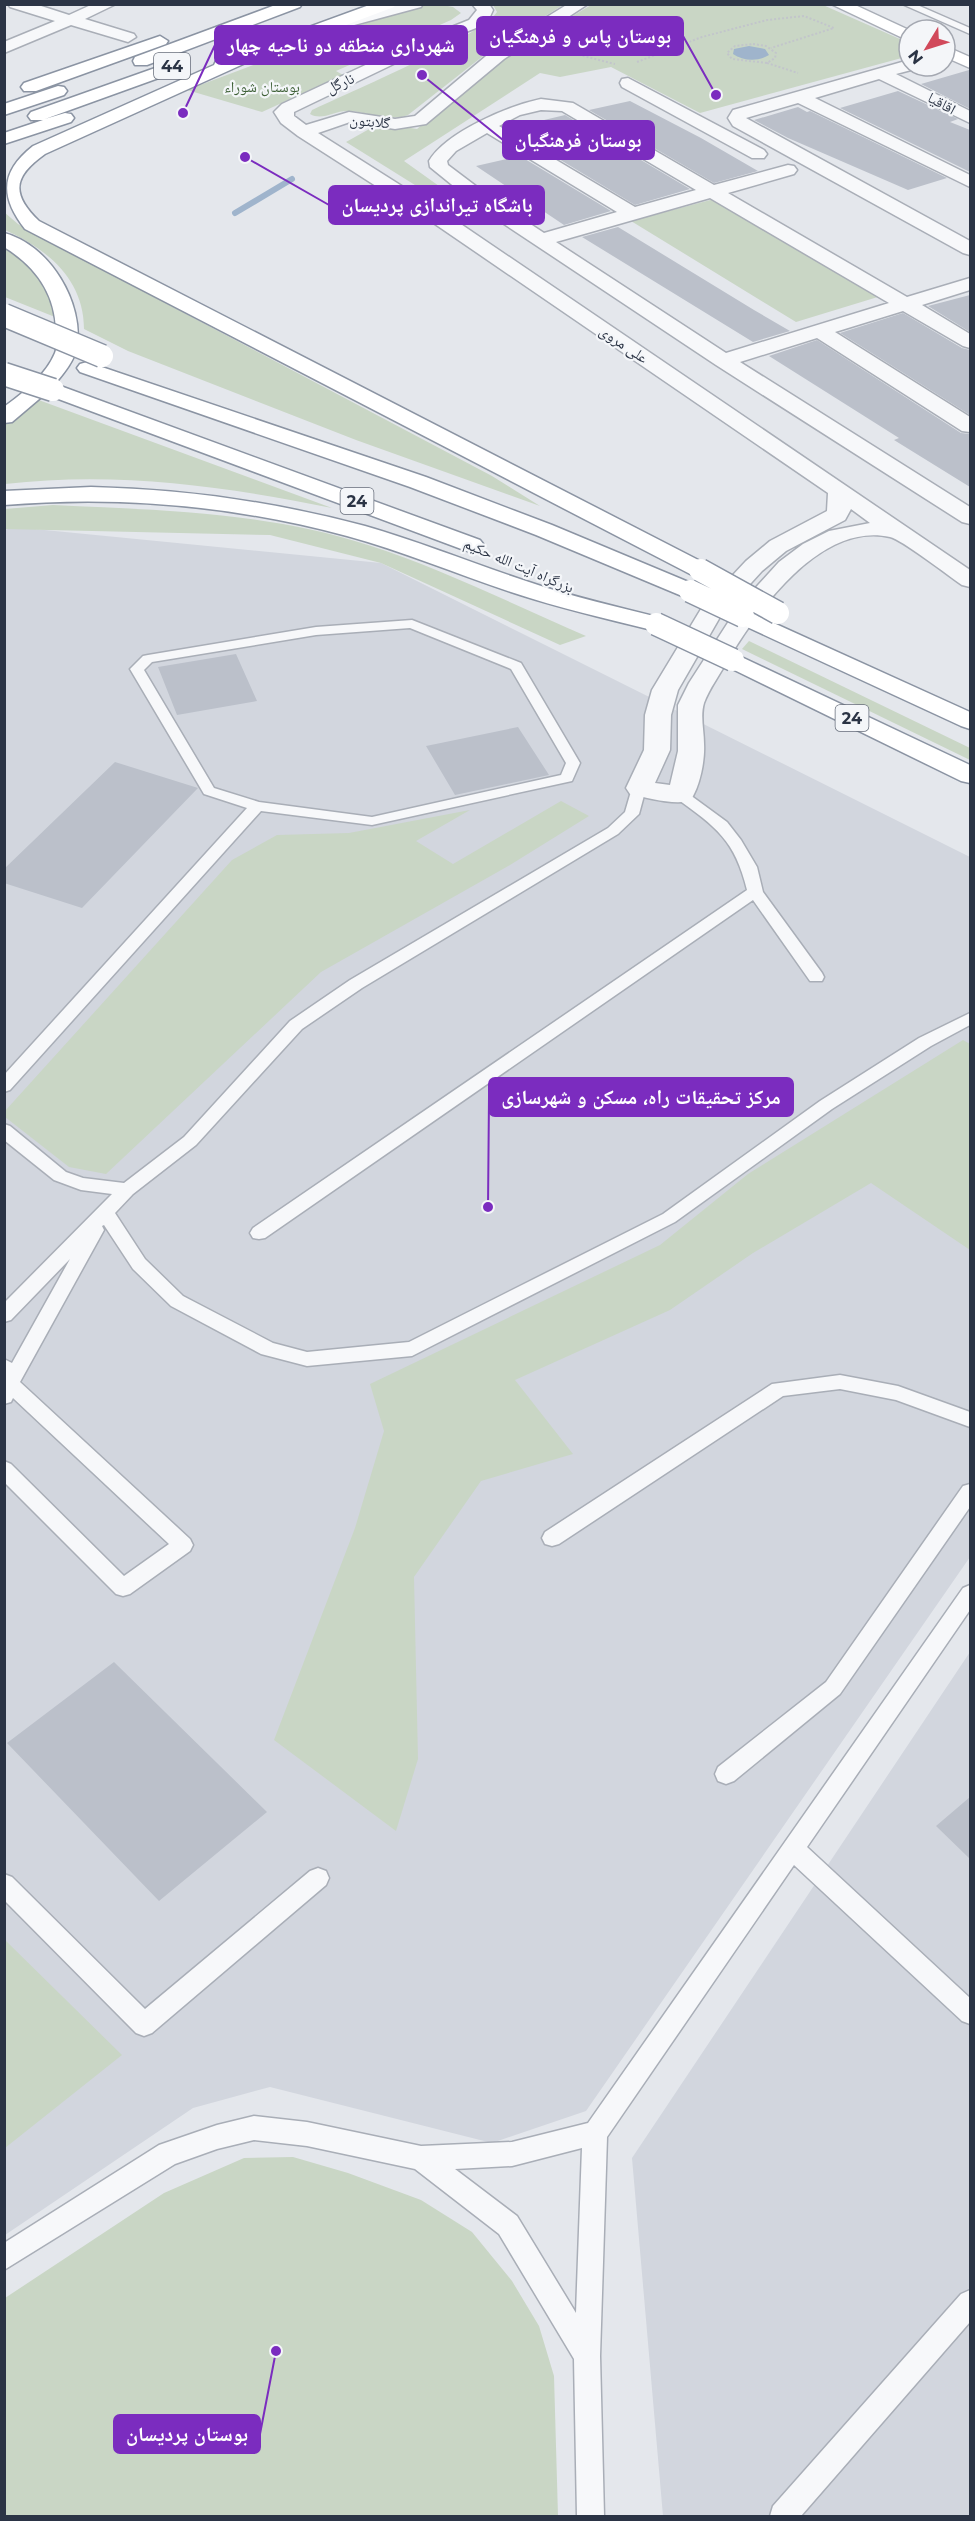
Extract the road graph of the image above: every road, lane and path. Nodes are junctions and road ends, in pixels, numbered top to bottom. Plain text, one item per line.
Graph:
1 (16, 4) edge
2 (108, 4) edge
3 (263, 4) edge
4 (294, 4) edge
5 (339, 4) edge
6 (388, 4) edge
7 (415, 4) edge
8 (580, 4) edge
9 (838, 4) edge
10 (906, 4) edge
11 (472, 6) edge
12 (70, 20) junction
13 (332, 26) junction
14 (897, 31) edge
15 (970, 32) edge
16 (128, 37) dead end
17 (527, 38) junction
18 (4, 48) edge
19 (771, 48) junction
20 (243, 58) junction
21 (633, 63) dead end
22 (767, 63) junction
23 (897, 68) edge
24 (881, 73) junction
25 (624, 74) joint
26 (807, 77) dead end
27 (4, 96) edge
28 (800, 97) junction
29 (288, 108) joint
30 (4, 110) edge
31 (970, 118) edge
32 (486, 125) junction
33 (4, 129) edge
34 (304, 132) junction
35 (4, 140) edge
36 (788, 170) junction
37 (808, 181) dead end
38 (970, 182) edge
39 (712, 192) junction
40 (490, 206) junction
41 (633, 214) junction
42 (439, 218) junction
43 (4, 239) edge
44 (542, 240) junction
45 (920, 242) dead end
46 (965, 256) edge
47 (970, 284) edge
48 (906, 304) junction
49 (4, 315) edge
50 (819, 331) junction
51 (970, 342) edge
52 (46, 354) dead end
53 (723, 361) junction
54 (94, 362) junction
55 (4, 374) edge
56 (4, 417) edge
57 (970, 426) edge
58 (839, 492) junction
59 (4, 498) edge
60 (970, 517) edge
61 (895, 530) junction
62 (492, 553) dead end
63 (514, 562) dead end
64 (970, 580) edge
65 (767, 617) junction
66 (656, 624) junction
67 (970, 721) edge
68 (657, 750) junction
69 (691, 752) junction
70 (970, 776) edge
71 (639, 788) junction
72 (681, 795) junction
73 (257, 806) junction
74 (755, 892) junction
75 (816, 977) dead end
76 (970, 1018) edge
77 (4, 1086) edge
78 (4, 1130) edge
79 (127, 1190) junction
80 (105, 1213) junction
81 (259, 1233) dead end
82 (4, 1315) edge
83 (6, 1382) edge
84 (970, 1420) edge
85 (4, 1469) edge
86 (970, 1492) edge
87 (552, 1538) dead end
88 (970, 1594) edge
89 (726, 1773) dead end
90 (793, 1849) junction
91 (318, 1878) dead end
92 (4, 1884) edge
93 (970, 2013) edge
94 (594, 2133) junction
95 (421, 2158) junction
96 (4, 2258) edge
97 (970, 2303) edge
98 (588, 2356) junction
99 (591, 2517) edge
100 (783, 2517) edge

1 - 12 street
2 - 12 street
3 - 27 main road
4 - 30 main road, 44
5 - 33 main road, 44
6 - 13 main road
7 - 13 street
8 - 17 street, گلابتون
9 - 14 main road
10 - 15 lane
11 - 29 street, نارگل
12 - 16 street
12 - 18 street
13 - 20 main road
17 - 25 path
17 - 34 street, گلابتون
19 - 21 path
19 - 22 path
19 - 22 path
20 - 35 main road
20 - 65 main road, bridge
22 - 26 path
23 - 24 street
24 - 28 street
24 - 31 street, اقاقیا
25 - 36 street
28 - 38 street
28 - 46 street
29 - 34 street, علی مروی
32 - 39 street
32 - 40 street
32 - 41 street
34 - 42 street, علی مروی
36 - 37 street
36 - 39 street
39 - 41 street
39 - 48 street
40 - 42 street
40 - 44 street
41 - 44 street
42 - 58 street, علی مروی
43 - 56 main road
44 - 53 street
45 - 46 street
47 - 48 street
48 - 50 street
48 - 51 street
49 - 54 main road, bridge
50 - 53 street
50 - 57 street
52 - 54 main road, 24
53 - 60 street
54 - 65 main road, 24, bridge
55 - 62 main road, بزرگراه آیت الله حکیم / 24, bridge
58 - 61 street, علی مروی
58 - 68 street
59 - 66 main road
61 - 64 street, علی مروی
61 - 69 street
63 - 66 main road, بزرگراه آیت الله حکیم / 24
65 - 67 main road, 24
66 - 70 main road, بزرگراه آیت الله حکیم / 24, bridge
68 - 69 street
68 - 71 street
69 - 72 street
71 - 72 street
71 - 79 lane
72 - 74 lane
73 - 73 lane
73 - 77 lane
74 - 75 lane
74 - 81 lane
76 - 80 lane
78 - 79 lane
79 - 80 lane
80 - 82 lane
80 - 83 lane
83 - 85 lane
84 - 87 lane
86 - 89 lane
88 - 90 lane
90 - 93 lane
90 - 94 lane
91 - 92 lane
94 - 95 lane
94 - 98 lane
95 - 96 lane
95 - 98 lane
97 - 100 lane
98 - 99 lane

